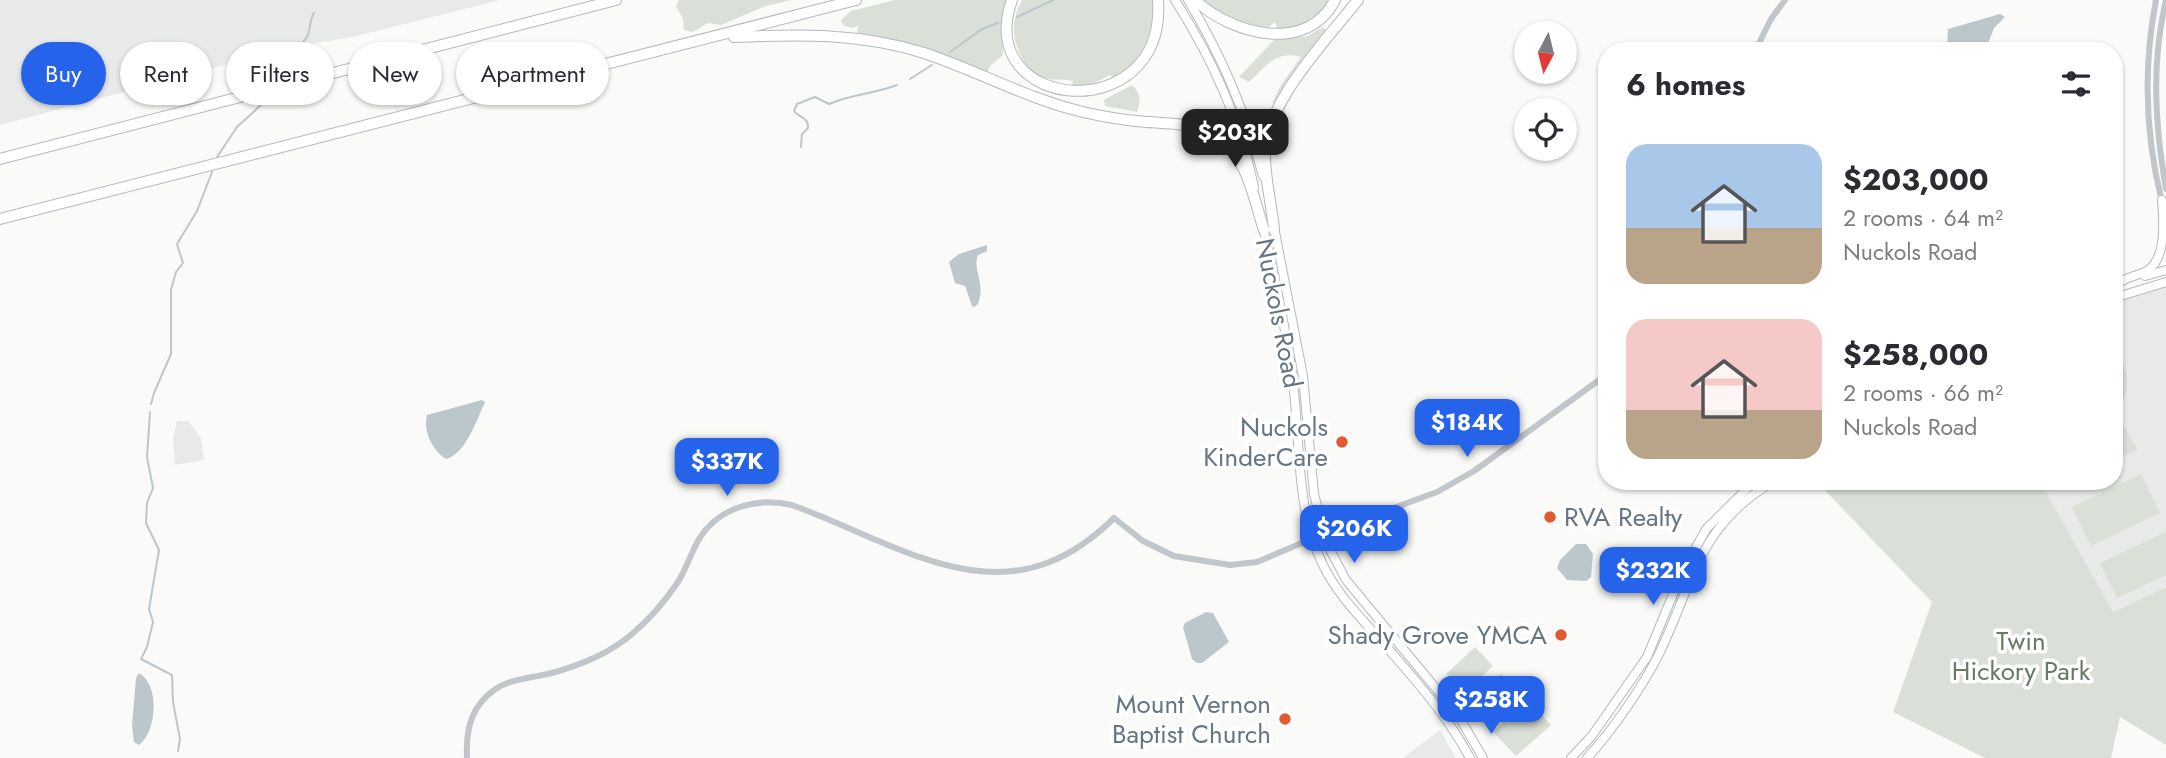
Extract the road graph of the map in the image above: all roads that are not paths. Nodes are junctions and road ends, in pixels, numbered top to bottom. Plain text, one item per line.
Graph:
1 (616, 0) edge
2 (856, 0) edge
3 (1012, 0) edge
4 (1158, 0) edge
5 (1175, 0) edge
6 (1188, 0) edge
7 (1195, 0) edge
8 (1335, 0) edge
9 (1358, 0) edge
10 (1785, 0) edge
11 (2156, 0) edge
12 (2166, 0) edge
13 (716, 38) junction
14 (1760, 42) edge
15 (0, 159) edge
16 (2166, 189) edge
17 (2162, 200) junction
18 (0, 219) edge
19 (2166, 220) edge
20 (1269, 230) junction
21 (2166, 270) edge
22 (2123, 278) edge
23 (2166, 282) edge
24 (2123, 283) edge
25 (2123, 295) edge
26 (1598, 381) edge
27 (1746, 490) edge
28 (1760, 490) edge
29 (1323, 534) junction
30 (1312, 538) junction
31 (467, 758) edge
32 (1470, 758) edge
33 (1485, 758) edge
34 (1571, 758) edge
35 (1587, 758) edge

1 - 15 highway
2 - 13 highway
3 - 4 highway
5 - 20 main road, Nuckols Road
6 - 20 main road, Nuckols Road
7 - 8 highway
9 - 20 highway
10 - 14 street
11 - 17 street
12 - 16 street
13 - 18 highway
13 - 20 highway
17 - 19 street
17 - 22 main road
20 - 29 main road, Nuckols Road
20 - 30 main road, Nuckols Road
21 - 24 main road
23 - 25 main road
26 - 29 street
27 - 34 main road
28 - 35 main road
29 - 30 street
29 - 33 main road, Nuckols Road
30 - 31 street
30 - 32 main road, Nuckols Road

